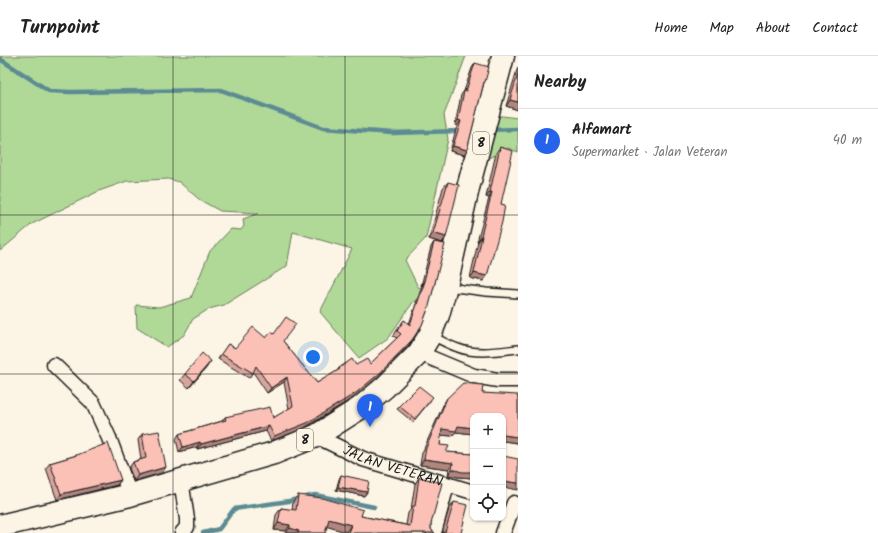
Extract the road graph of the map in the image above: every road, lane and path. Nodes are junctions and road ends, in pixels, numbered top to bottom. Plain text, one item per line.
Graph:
1 (505, 60) edge
2 (446, 286) junction
3 (518, 294) edge
4 (424, 344) junction
5 (518, 349) edge
6 (54, 365) dead end
7 (518, 380) edge
8 (316, 436) junction
9 (181, 480) junction
10 (447, 485) junction
11 (470, 491) edge
12 (130, 495) junction
13 (512, 503) edge
14 (0, 526) edge
15 (182, 533) edge
16 (434, 533) edge
17 (503, 533) edge

1 - 2 highway, 8
2 - 3 lane
2 - 4 highway, 8
4 - 5 lane
4 - 7 street
4 - 8 highway, 8
6 - 12 street
8 - 9 highway, 8
8 - 10 street, JALAN VETERAN
9 - 12 highway, 8
9 - 15 street
10 - 11 street, JALAN VETERAN
10 - 16 street
12 - 14 highway, 8
13 - 17 street

